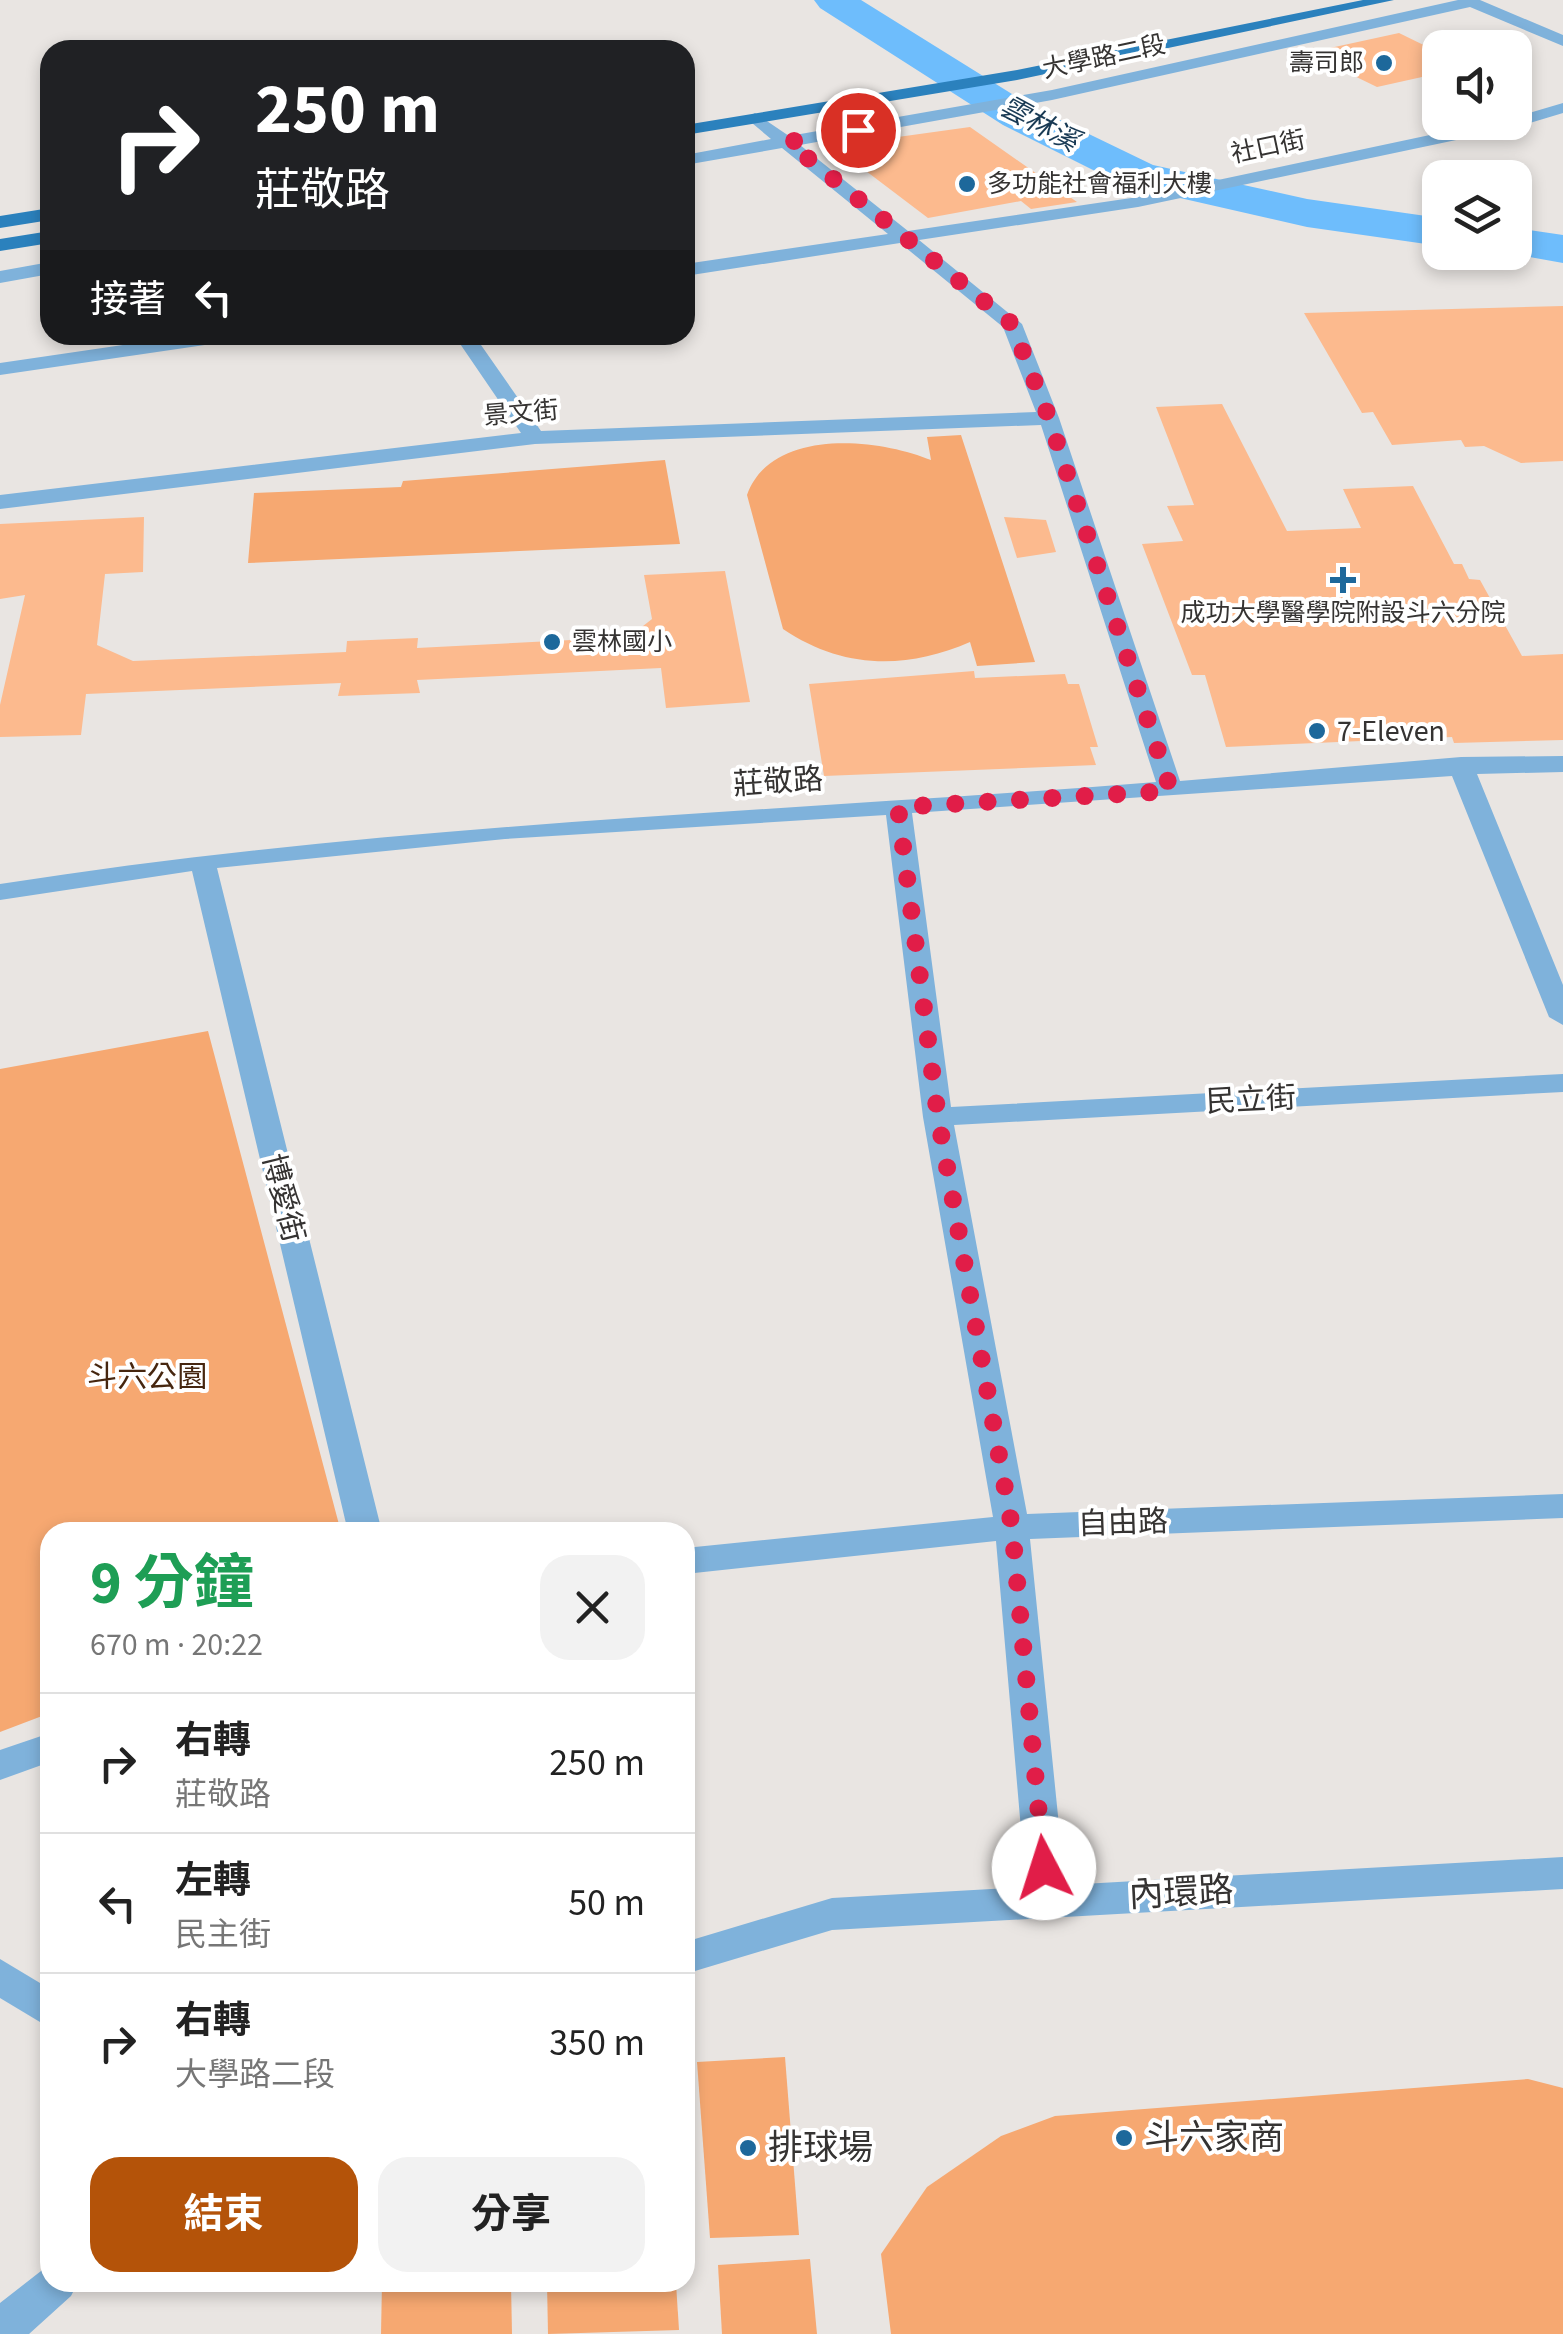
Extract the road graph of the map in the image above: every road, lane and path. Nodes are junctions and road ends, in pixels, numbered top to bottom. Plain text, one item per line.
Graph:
1 (1386, 0) edge
2 (1469, 1) edge
3 (1250, 8) dead end
4 (1099, 39) dead end
5 (1563, 41) edge
6 (968, 64) dead end
7 (902, 74) dead end
8 (761, 97) dead end
9 (742, 100) dead end
10 (1563, 108) edge
11 (755, 118) junction
12 (695, 128) edge
13 (788, 142) junction
14 (695, 158) edge
15 (40, 216) edge
16 (0, 222) edge
17 (907, 238) junction
18 (40, 239) edge
19 (0, 246) edge
20 (695, 269) edge
21 (40, 270) edge
22 (0, 277) edge
23 (162, 345) edge
24 (471, 345) edge
25 (0, 368) edge
26 (1049, 418) junction
27 (535, 438) junction
28 (0, 502) edge
29 (1563, 764) edge
30 (1462, 765) junction
31 (1171, 791) junction
32 (898, 807) junction
33 (203, 863) junction
34 (4, 883) edge
35 (1563, 1018) edge
36 (1563, 1082) edge
37 (938, 1117) junction
38 (1563, 1506) edge
39 (363, 1522) edge
40 (1012, 1527) junction
41 (695, 1560) edge
42 (40, 1751) edge
43 (0, 1765) edge
44 (1563, 1873) edge
45 (1047, 1900) junction
46 (695, 1955) edge
47 (0, 1976) edge
48 (40, 2005) edge
49 (44, 2292) edge
50 (0, 2330) edge

1 - 11 main road, 大學路二段
2 - 5 street
2 - 13 street, 大學路二段
3 - 4 main road, 大學路二段
6 - 7 main road
8 - 9 main road
10 - 17 street, 社口街
11 - 12 main road, 大學路二段
11 - 13 street
13 - 14 street, 大學路二段
13 - 17 street
15 - 16 main road
17 - 20 street, 社口街
17 - 26 street
18 - 19 main road
21 - 22 street
23 - 25 street
24 - 27 street
26 - 27 street, 景文街
26 - 31 street
27 - 28 street, 景文街
29 - 30 street, 莊敬路
30 - 31 street, 莊敬路
30 - 35 street
31 - 32 street, 莊敬路
32 - 33 street, 莊敬路
32 - 37 street
33 - 34 street, 莊敬路
33 - 39 street, 博愛街
36 - 37 street, 民立街
37 - 40 street
38 - 40 street, 自由路
40 - 41 street, 自由路
40 - 45 street
42 - 43 street
44 - 45 street, 內環路
45 - 46 street, 內環路
47 - 48 street
49 - 50 street

